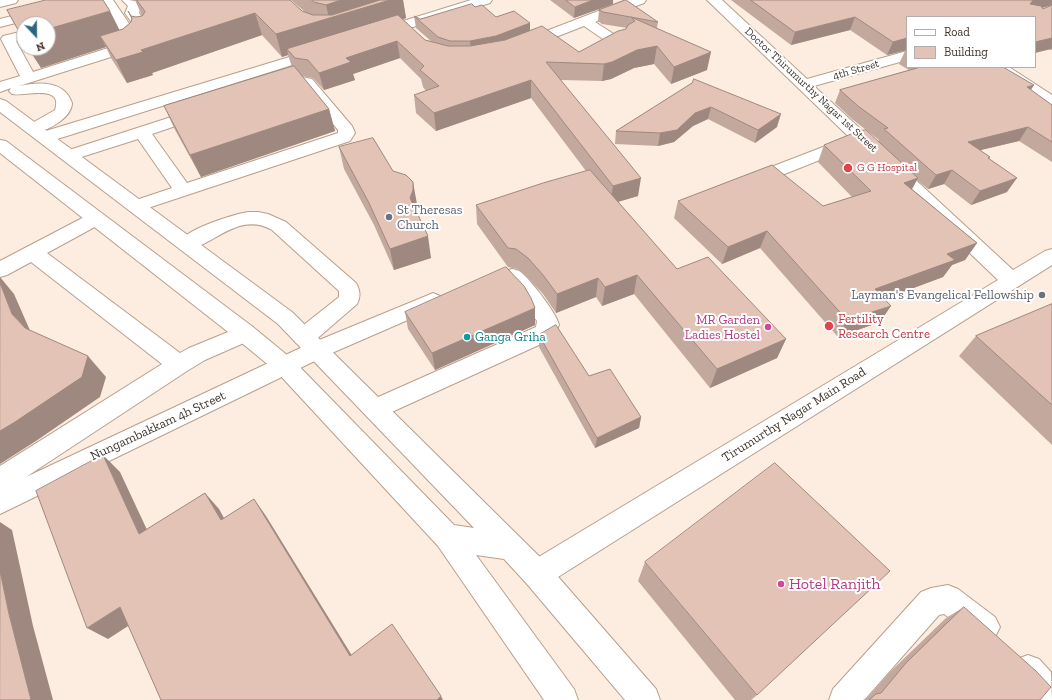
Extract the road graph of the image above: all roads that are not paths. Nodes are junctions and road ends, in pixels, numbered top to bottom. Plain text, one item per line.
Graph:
1 (11, 0) edge
2 (49, 0) edge
3 (88, 0) edge
4 (129, 0) edge
5 (485, 0) edge
6 (639, 0) edge
7 (722, 2) edge
8 (0, 3) edge
9 (109, 4) edge
10 (0, 12) edge
11 (97, 13) edge
12 (585, 21) junction
13 (0, 22) edge
14 (147, 34) edge
15 (16, 36) edge
16 (365, 37) edge
17 (618, 43) edge
18 (334, 47) edge
19 (514, 48) edge
20 (16, 53) edge
21 (18, 56) edge
22 (906, 56) edge
23 (1001, 68) edge
24 (30, 78) junction
25 (805, 84) junction
26 (0, 87) edge
27 (268, 90) edge
28 (0, 93) edge
29 (1052, 102) edge
30 (0, 104) edge
31 (216, 107) edge
32 (142, 132) junction
33 (39, 133) junction
34 (861, 137) junction
35 (1, 147) edge
36 (69, 156) junction
37 (742, 184) edge
38 (183, 190) junction
39 (136, 206) junction
40 (95, 219) junction
41 (166, 229) junction
42 (187, 244) junction
43 (33, 253) junction
44 (1052, 256) edge
45 (148, 259) junction
46 (0, 270) edge
47 (493, 277) edge
48 (1011, 280) junction
49 (450, 295) edge
50 (245, 333) junction
51 (310, 344) junction
52 (179, 365) junction
53 (285, 366) junction
54 (375, 409) junction
55 (0, 480) edge
56 (0, 502) edge
57 (447, 537) junction
58 (509, 547) junction
59 (537, 574) junction
60 (563, 700) edge
61 (645, 700) edge
62 (844, 700) edge
63 (1047, 700) edge

1 - 8 street
2 - 10 street
3 - 13 street
4 - 14 street
5 - 16 street
6 - 12 street
7 - 25 street, Doctor Thirumurthy Nagar 1st Street
9 - 11 street
9 - 24 street
12 - 17 street
12 - 19 street
15 - 20 street
18 - 33 street
21 - 24 street
22 - 25 street, 4th Street
23 - 29 street
24 - 26 street
25 - 34 street, Doctor Thirumurthy Nagar 1st Street
27 - 38 street
28 - 33 street
30 - 33 street
31 - 32 street
32 - 36 street
32 - 38 street
33 - 36 street
34 - 37 street
34 - 48 street, Doctor Thirumurthy Nagar 1st Street
35 - 40 street
36 - 39 street
38 - 39 street
39 - 41 street
40 - 43 street
40 - 45 street
41 - 42 street
41 - 45 street
42 - 51 street
42 - 51 street
43 - 46 street
43 - 52 street
44 - 48 street, Tirumurthy Nagar Main Road
45 - 50 street
47 - 54 street
48 - 59 street, Tirumurthy Nagar Main Road
49 - 51 street
50 - 52 street
50 - 53 street
51 - 53 street, Nungambakkam 4h Street
51 - 54 street
52 - 55 street
53 - 56 street, Nungambakkam 4h Street
53 - 57 street
54 - 58 street
57 - 58 street
57 - 60 street
58 - 59 street
59 - 61 street
62 - 63 street

